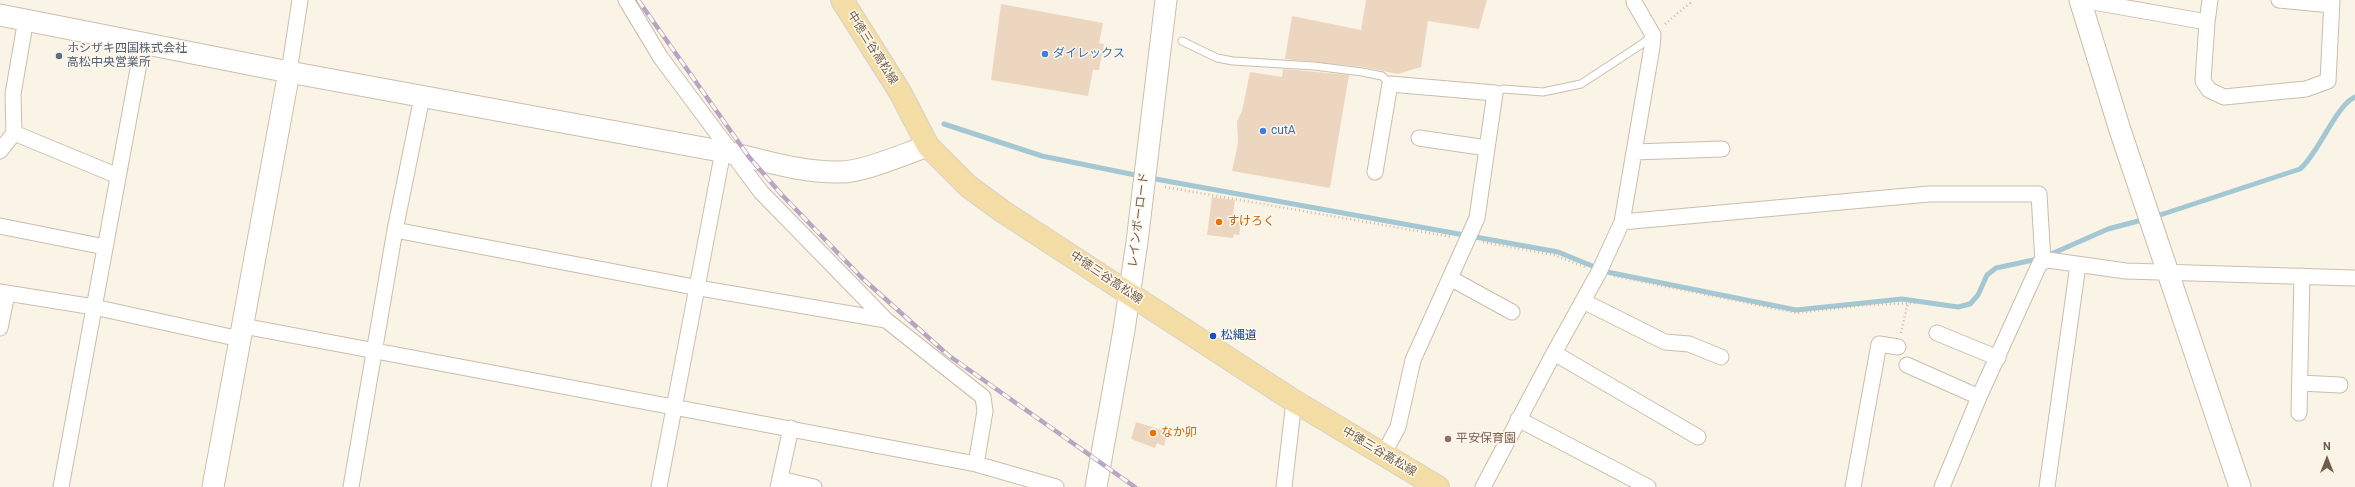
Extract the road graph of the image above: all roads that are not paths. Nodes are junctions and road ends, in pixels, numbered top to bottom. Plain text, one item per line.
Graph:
1 (300, 0) edge
2 (626, 0) edge
3 (842, 0) edge
4 (1166, 0) edge
5 (2210, 0) edge
6 (2279, 0) edge
7 (1634, 2) dead end
8 (2081, 2) edge
9 (2332, 2) edge
10 (2138, 5) edge
11 (0, 15) edge
12 (26, 19) junction
13 (2207, 22) junction
14 (1652, 35) junction
15 (1182, 41) dead end
16 (143, 42) junction
17 (289, 72) junction
18 (1390, 84) junction
19 (1495, 93) junction
20 (6, 94) edge
21 (422, 97) junction
22 (14, 133) junction
23 (1419, 138) dead end
24 (928, 146) junction
25 (1487, 148) junction
26 (1722, 149) dead end
27 (0, 151) edge
28 (727, 152) junction
29 (1634, 152) junction
30 (1375, 172) dead end
31 (118, 176) junction
32 (1622, 222) junction
33 (0, 226) edge
34 (395, 230) junction
35 (105, 247) junction
36 (2042, 262) junction
37 (2078, 265) junction
38 (2168, 272) junction
39 (2302, 276) junction
40 (1450, 278) junction
41 (2355, 278) edge
42 (699, 288) junction
43 (4, 293) edge
44 (1129, 293) junction
45 (1583, 301) junction
46 (94, 307) junction
47 (1512, 312) dead end
48 (886, 320) junction
49 (0, 328) edge
50 (242, 333) junction
51 (1937, 333) dead end
52 (1898, 347) road end
53 (374, 351) junction
54 (1554, 353) junction
55 (1720, 357) dead end
56 (1998, 358) junction
57 (1907, 365) dead end
58 (2300, 383) junction
59 (2340, 385) dead end
60 (1979, 397) junction
61 (1294, 401) junction
62 (673, 408) junction
63 (2299, 413) dead end
64 (1518, 420) junction
65 (791, 428) junction
66 (1698, 437) dead end
67 (1383, 455) junction
68 (976, 464) junction
69 (779, 483) edge
70 (355, 486) edge
71 (61, 487) edge
72 (213, 487) edge
73 (659, 487) edge
74 (814, 487) edge
75 (1056, 487) edge
76 (1096, 487) edge
77 (1284, 487) edge
78 (1438, 487) edge
79 (1483, 487) edge
80 (1648, 487) edge
81 (1853, 487) edge
82 (1942, 487) edge
83 (2047, 487) edge
84 (2240, 487) edge

1 - 17 street
2 - 28 street
3 - 24 main road, 中徳三谷高松線
4 - 44 street, レインボーロード
5 - 13 street
6 - 9 street
7 - 14 street
8 - 10 street
8 - 38 street
9 - 13 street
10 - 13 street
11 - 12 street
12 - 16 street
12 - 20 street
14 - 19 lane
14 - 29 street
15 - 18 lane
16 - 17 street
16 - 31 street
17 - 21 street
17 - 50 street
18 - 19 street
18 - 30 street
19 - 25 street
20 - 22 street
21 - 28 street
21 - 34 street
22 - 27 street
22 - 31 street
23 - 25 street
24 - 28 street
24 - 44 main road, 中徳三谷高松線
25 - 40 street
26 - 29 street
28 - 42 street
28 - 48 street
29 - 32 street
31 - 35 street
32 - 36 street
32 - 45 street
33 - 35 street
34 - 42 street
34 - 53 street
35 - 46 street
36 - 37 street
36 - 56 street
37 - 38 street
37 - 83 street
38 - 39 street
38 - 84 street
39 - 41 street
39 - 58 street
40 - 47 street
40 - 67 street
42 - 48 street
42 - 62 street
43 - 46 street
43 - 49 street
44 - 61 main road, 中徳三谷高松線
44 - 76 street, レインボーロード
45 - 54 street
45 - 55 street
46 - 50 street
46 - 71 street
48 - 68 street
50 - 53 street
50 - 72 street
51 - 56 street
52 - 81 street
53 - 62 street
53 - 70 street
54 - 64 street
54 - 66 street
56 - 60 street
57 - 60 street
58 - 59 street
58 - 63 street
60 - 82 street
61 - 67 main road, 中徳三谷高松線
61 - 77 street
62 - 65 street
62 - 73 street
64 - 79 street
64 - 80 street
65 - 68 street
65 - 69 street
67 - 78 main road, 中徳三谷高松線
68 - 75 street
69 - 74 street

